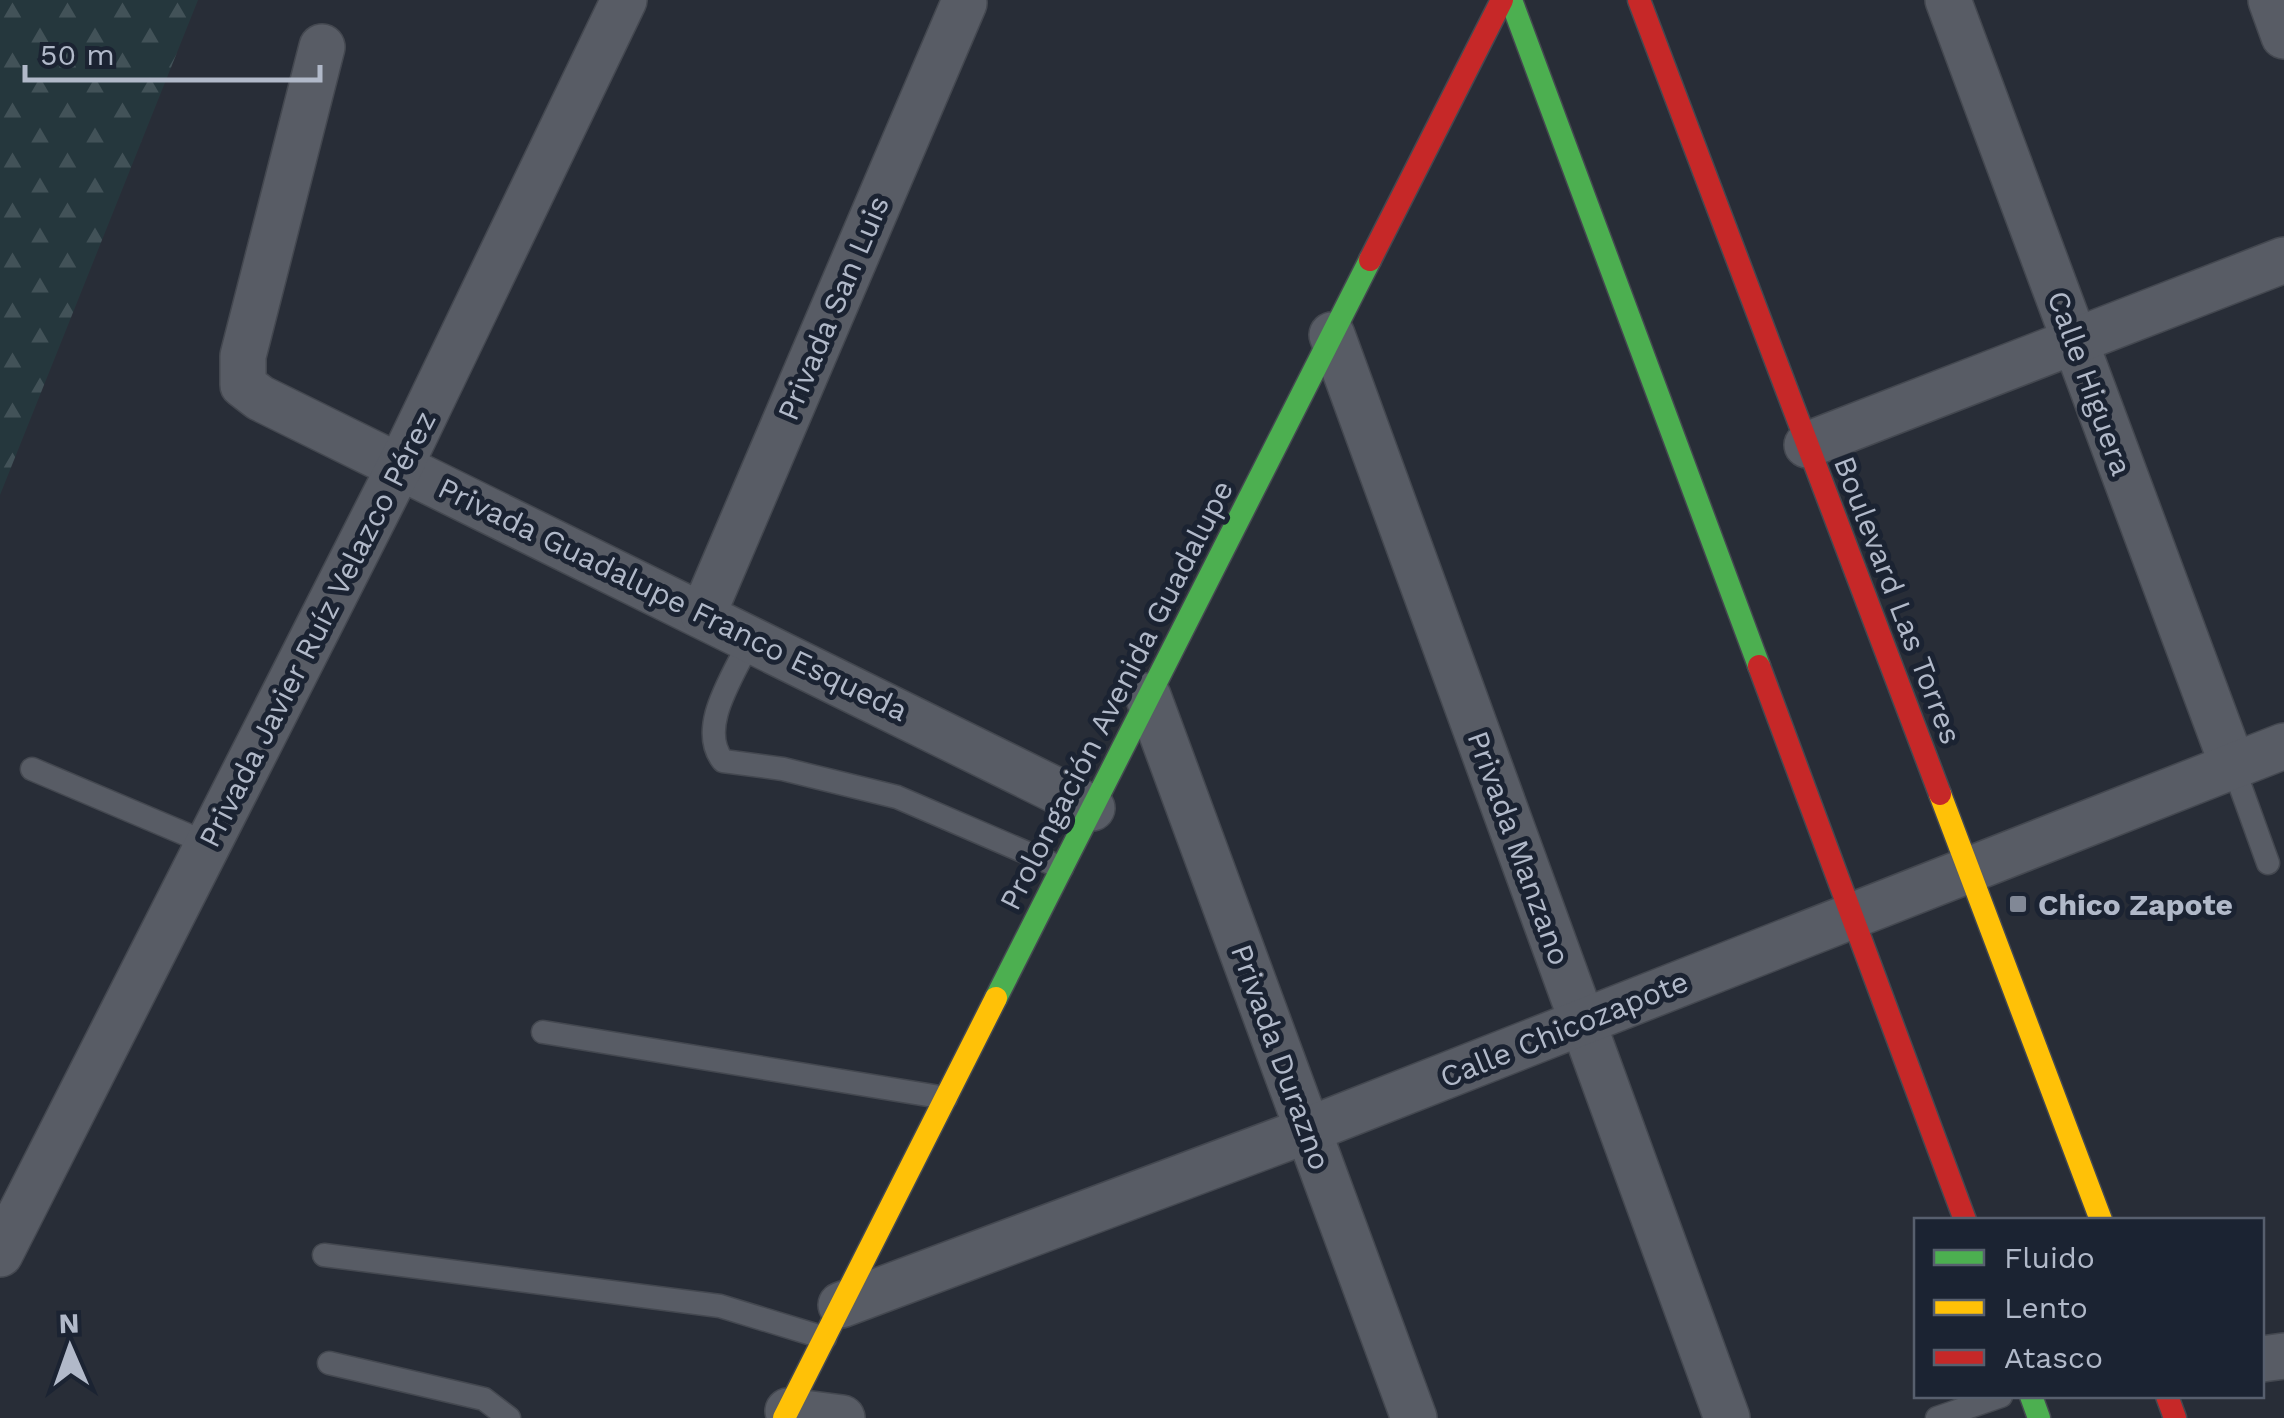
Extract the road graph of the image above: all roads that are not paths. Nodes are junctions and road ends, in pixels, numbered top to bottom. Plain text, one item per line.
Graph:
1 (624, 0) edge
2 (1502, 0) edge
3 (1511, 0) edge
4 (1639, 0) edge
5 (1948, 0) edge
6 (2271, 0) edge
7 (964, 2) dead end
8 (2284, 36) edge
9 (322, 46) dead end
10 (2284, 260) edge
11 (1332, 335) junction
12 (2076, 344) junction
13 (1807, 445) junction
14 (401, 464) junction
15 (703, 614) junction
16 (751, 638) junction
17 (1148, 696) junction
18 (2284, 746) edge
19 (2232, 766) junction
20 (32, 769) dead end
21 (1092, 808) junction
22 (209, 844) junction
23 (2268, 863) dead end
24 (1062, 868) junction
25 (1968, 869) junction
26 (1852, 915) junction
27 (1583, 1022) junction
28 (543, 1032) dead end
29 (946, 1098) junction
30 (1308, 1130) junction
31 (1965, 1218) edge
32 (2100, 1218) edge
33 (0, 1254) edge
34 (324, 1255) dead end
35 (833, 1322) junction
36 (330, 1363) dead end
37 (1995, 1398) edge
38 (786, 1414) edge
39 (509, 1418) edge
40 (842, 1418) edge
41 (1414, 1418) edge
42 (1727, 1418) edge
43 (1937, 1418) edge

1 - 14 street, Privada Javier Ruíz Velazco Pérez
2 - 11 main road, Prolongación Avenida Guadalupe
3 - 26 main road
4 - 13 main road, Boulevard Las Torres
5 - 12 street, Calle Higuera
6 - 8 street
7 - 15 street, Privada San Luis
9 - 14 street, Privada Guadalupe Franco Esqueda
10 - 12 street
11 - 17 main road, Prolongación Avenida Guadalupe
11 - 27 street, Privada Manzano
12 - 13 street
12 - 19 street, Calle Higuera
13 - 25 main road, Boulevard Las Torres
14 - 15 street, Privada Guadalupe Franco Esqueda
14 - 22 street, Privada Javier Ruíz Velazco Pérez
15 - 16 street, Privada Guadalupe Franco Esqueda
16 - 21 street, Privada Guadalupe Franco Esqueda
16 - 24 lane
17 - 21 main road, Prolongación Avenida Guadalupe
17 - 30 street, Privada Durazno
18 - 19 street, Calle Chicozapote
19 - 23 lane
19 - 25 street, Calle Chicozapote
20 - 22 lane
21 - 24 main road, Prolongación Avenida Guadalupe
22 - 33 street, Privada Javier Ruíz Velazco Pérez
24 - 29 main road, Prolongación Avenida Guadalupe
25 - 26 street, Calle Chicozapote
25 - 32 main road, Boulevard Las Torres
26 - 27 street, Calle Chicozapote
26 - 31 main road
27 - 30 street, Calle Chicozapote
27 - 42 street, Privada Manzano
28 - 29 lane
29 - 35 main road, Prolongación Avenida Guadalupe
30 - 35 street, Calle Chicozapote
30 - 41 street, Privada Durazno
34 - 35 lane
35 - 38 main road, Prolongación Avenida Guadalupe
36 - 39 lane
37 - 43 lane
38 - 40 street

